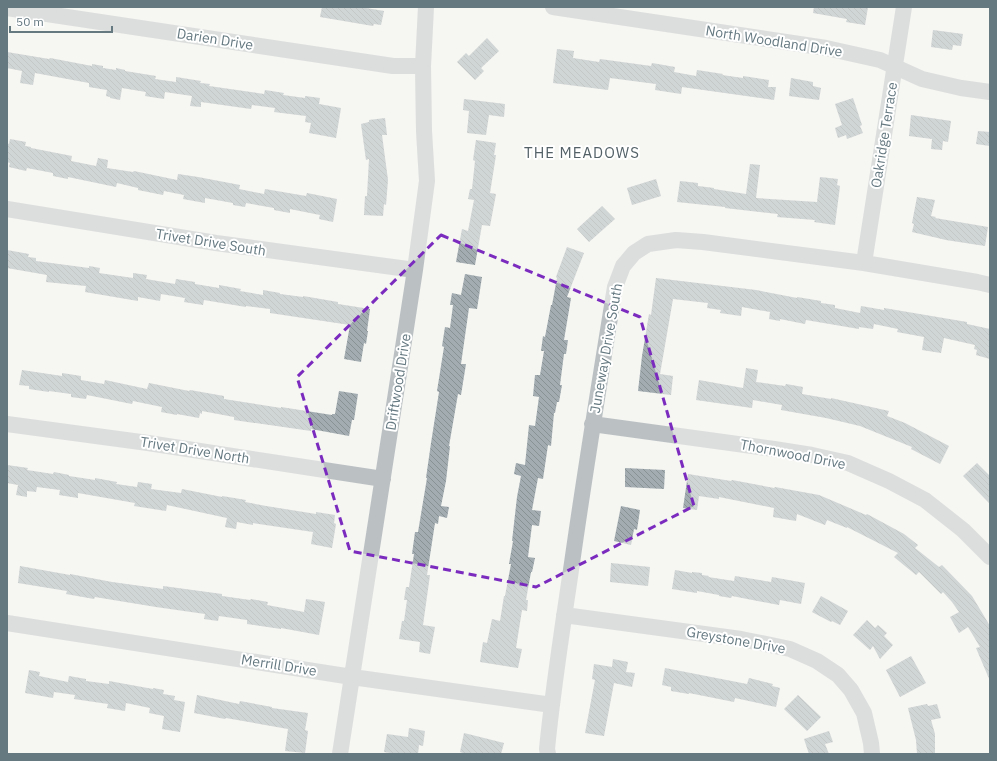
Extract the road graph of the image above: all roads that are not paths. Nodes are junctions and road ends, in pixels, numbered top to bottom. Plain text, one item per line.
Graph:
1 (426, 7) edge
2 (553, 7) edge
3 (904, 7) edge
4 (7, 8) edge
5 (423, 66) junction
6 (895, 67) junction
7 (990, 92) edge
8 (7, 209) edge
9 (864, 264) junction
10 (415, 270) junction
11 (990, 285) edge
12 (7, 424) edge
13 (592, 424) junction
14 (382, 479) junction
15 (990, 557) edge
16 (564, 615) junction
17 (7, 623) edge
18 (352, 677) junction
19 (552, 705) junction
20 (340, 754) edge
21 (548, 754) edge
22 (872, 754) edge

1 - 5 street, Driftwood Drive
2 - 6 street, North Woodland Drive
3 - 6 street, Oakridge Terrace
4 - 5 street, Darien Drive
5 - 10 street, Driftwood Drive
6 - 7 street, North Woodland Drive
6 - 9 street, Oakridge Terrace
8 - 10 street, Trivet Drive South
9 - 11 street, Juneway Drive South
9 - 13 street, Juneway Drive South
10 - 14 street, Driftwood Drive
12 - 14 street, Trivet Drive North
13 - 15 street, Thornwood Drive
13 - 16 street, Juneway Drive South
14 - 18 street, Driftwood Drive
16 - 19 street, Juneway Drive South
16 - 22 street, Greystone Drive
17 - 18 street, Merrill Drive
18 - 19 street, Merrill Drive
18 - 20 street, Driftwood Drive
19 - 21 street, Juneway Drive South

